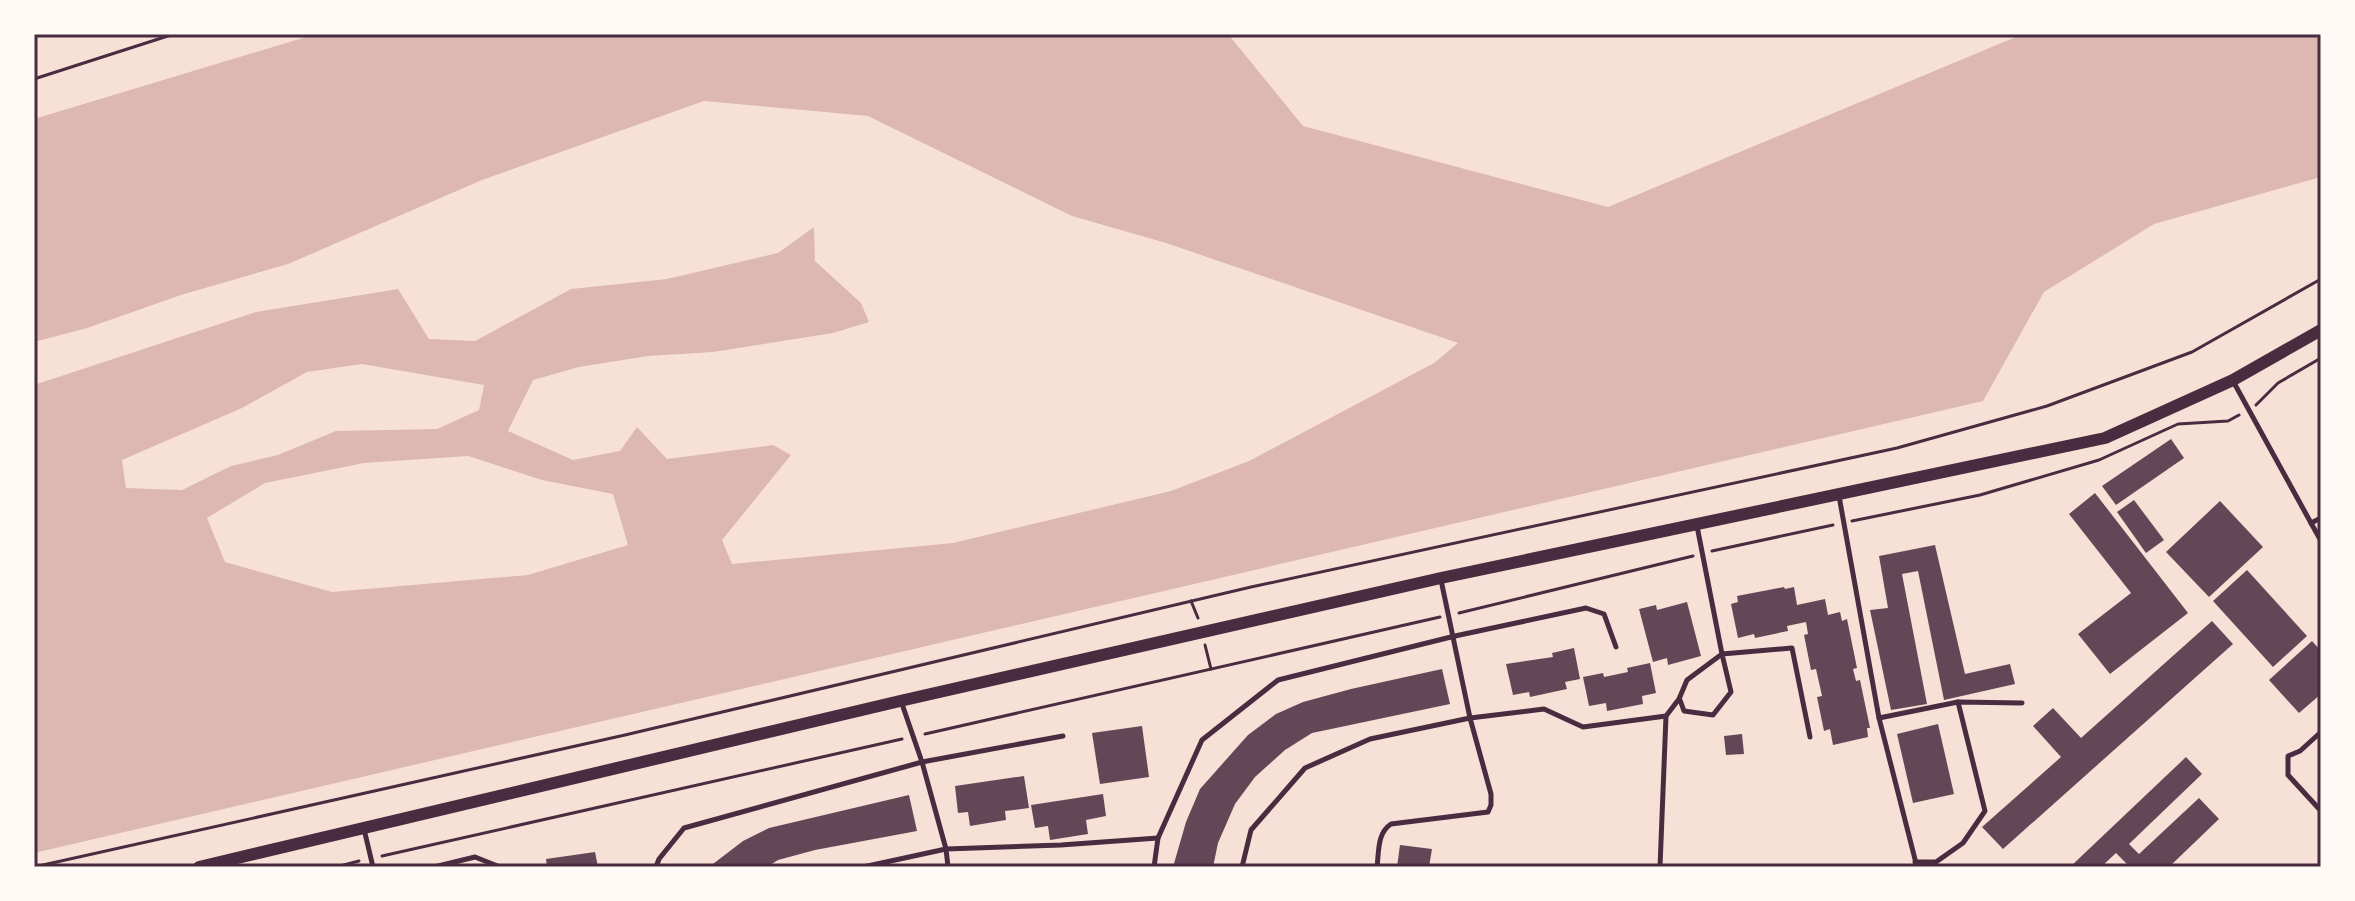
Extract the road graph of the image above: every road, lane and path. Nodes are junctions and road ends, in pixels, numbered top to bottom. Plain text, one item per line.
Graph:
1 (174, 34) edge
2 (34, 79) edge
3 (2321, 279) edge
4 (2321, 330) edge
5 (2321, 358) edge
6 (2233, 380) junction
7 (2248, 409) junction
8 (1839, 495) junction
9 (2321, 518) edge
10 (1844, 523) junction
11 (2311, 523) junction
12 (1696, 525) junction
13 (2321, 541) edge
14 (1702, 553) junction
15 (1441, 578) junction
16 (1449, 615) junction
17 (1455, 636) junction
18 (1616, 647) dead end
19 (1722, 654) junction
20 (1679, 699) junction
21 (900, 701) junction
22 (1958, 702) junction
23 (2022, 703) dead end
24 (1666, 716) junction
25 (1470, 718) junction
26 (1879, 718) junction
27 (2321, 732) edge
28 (1063, 736) dead end
29 (912, 737) junction
30 (1810, 737) dead end
31 (922, 762) junction
32 (2321, 811) edge
33 (364, 829) junction
34 (1158, 838) junction
35 (946, 849) junction
36 (371, 858) junction
37 (1916, 864) edge
38 (34, 867) edge
39 (199, 867) edge
40 (336, 867) edge
41 (373, 867) edge
42 (434, 867) edge
43 (500, 867) edge
44 (656, 867) edge
45 (863, 867) edge
46 (948, 867) edge
47 (1154, 867) edge
48 (1242, 867) edge
49 (1377, 867) edge
50 (1660, 867) edge

1 - 2 path
3 - 38 path
4 - 6 street
5 - 7 path
6 - 7 lane
6 - 8 street
7 - 10 path
7 - 11 lane
8 - 10 lane
8 - 12 street
9 - 11 lane
10 - 14 path
10 - 26 lane
11 - 13 lane
12 - 14 lane
12 - 15 street
14 - 16 path
14 - 19 lane
15 - 16 lane
15 - 21 street
16 - 17 lane
16 - 29 path
17 - 18 lane
17 - 25 lane
17 - 34 lane
19 - 20 lane
19 - 20 lane
19 - 30 lane
20 - 24 lane
21 - 29 lane
21 - 33 street
22 - 23 lane
22 - 26 lane
22 - 37 lane
24 - 25 lane
24 - 50 lane
25 - 48 lane
25 - 49 lane
26 - 37 lane
27 - 32 lane
28 - 31 lane
29 - 31 lane
29 - 36 path
31 - 35 lane
31 - 44 lane
33 - 36 lane
33 - 39 street
34 - 35 lane
34 - 47 lane
35 - 45 lane
35 - 46 lane
36 - 40 path
36 - 41 lane
42 - 43 lane

